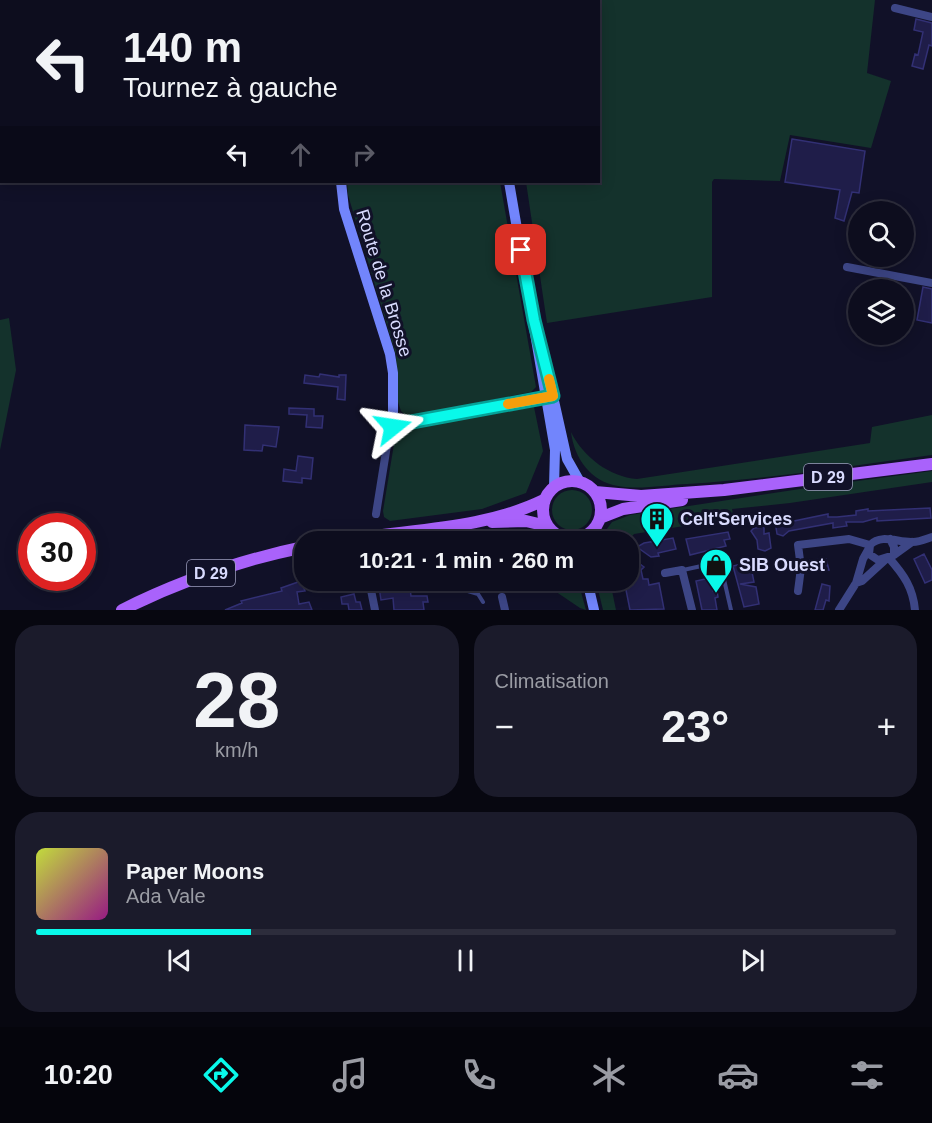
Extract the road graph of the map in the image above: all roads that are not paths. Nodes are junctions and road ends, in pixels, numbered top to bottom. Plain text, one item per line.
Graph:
1 (895, 8) dead end
2 (932, 17) edge
3 (341, 183) edge
4 (509, 183) edge
5 (847, 267) dead end
6 (932, 283) edge
7 (549, 397) junction
8 (396, 422) junction
9 (932, 464) edge
10 (580, 482) junction
11 (554, 487) junction
12 (724, 490) junction
13 (595, 492) junction
14 (544, 500) junction
15 (376, 514) dead end
16 (600, 518) junction
17 (470, 522) junction
18 (547, 526) junction
19 (409, 531) edge
20 (553, 531) edge
21 (593, 531) edge
22 (932, 537) edge
23 (890, 539) junction
24 (912, 542) junction
25 (869, 547) junction
26 (294, 550) edge
27 (890, 558) junction
28 (682, 570) junction
29 (665, 573) joint
30 (656, 574) dead end
31 (856, 583) junction
32 (371, 591) edge
33 (468, 591) edge
34 (590, 591) edge
35 (798, 591) dead end
36 (502, 597) dead end
37 (483, 602) dead end
38 (122, 610) edge
39 (375, 610) edge
40 (505, 610) edge
41 (594, 610) edge
42 (692, 610) edge
43 (731, 610) edge
44 (839, 610) edge
45 (915, 610) edge

1 - 2 street
3 - 8 main road, Route de la Brosse
4 - 7 main road
5 - 6 street
7 - 8 main road
7 - 10 main road
7 - 11 main road
8 - 15 street
9 - 12 main road, D 29
10 - 11 main road
10 - 13 main road
11 - 14 main road
12 - 13 main road, D 29
12 - 16 main road, D 29
13 - 16 main road
14 - 17 main road
14 - 18 main road
16 - 21 main road
17 - 18 main road
17 - 19 main road
18 - 20 main road
22 - 24 street
23 - 24 street
23 - 25 street
23 - 27 street
24 - 27 street
25 - 27 street
25 - 31 street
25 - 35 street
26 - 38 main road, D 29
27 - 31 street
27 - 45 street
28 - 29 street
28 - 42 street
28 - 43 lane
29 - 30 lane
31 - 44 street
32 - 39 street
33 - 37 lane
34 - 41 main road
36 - 40 street

